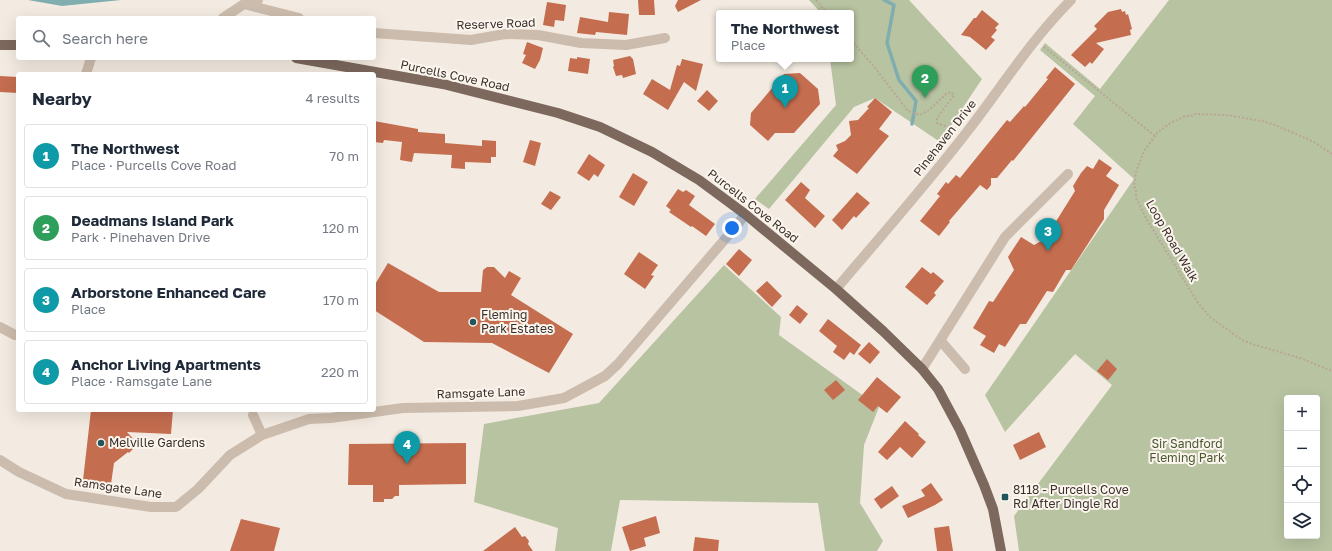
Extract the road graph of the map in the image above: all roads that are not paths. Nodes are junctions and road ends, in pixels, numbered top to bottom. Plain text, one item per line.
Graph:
1 (258, 0) edge
2 (1071, 0) edge
3 (244, 4) junction
4 (226, 16) edge
5 (291, 16) edge
6 (376, 33) edge
7 (665, 38) dead end
8 (0, 45) edge
9 (16, 45) edge
10 (90, 60) edge
11 (307, 60) edge
12 (87, 72) edge
13 (375, 72) edge
14 (376, 72) edge
15 (1068, 174) dead end
16 (745, 214) junction
17 (836, 289) junction
18 (0, 327) edge
19 (16, 335) edge
20 (940, 340) junction
21 (922, 368) junction
22 (965, 369) dead end
23 (374, 412) edge
24 (376, 412) edge
25 (253, 415) dead end
26 (262, 435) junction
27 (0, 460) edge
28 (1001, 551) edge

1 - 3 street
2 - 17 street, Pinehaven Drive
3 - 4 street
3 - 5 street
6 - 7 street, Reserve Road
8 - 9 main road
10 - 12 street
11 - 13 main road, Purcells Cove Road
14 - 16 main road, Purcells Cove Road
15 - 20 street
16 - 17 main road, Purcells Cove Road
16 - 24 street, Ramsgate Lane
17 - 21 main road, Purcells Cove Road
18 - 19 street
20 - 21 street
20 - 22 street
21 - 28 main road, Purcells Cove Road
23 - 26 street, Ramsgate Lane
25 - 26 street
26 - 27 street, Ramsgate Lane

